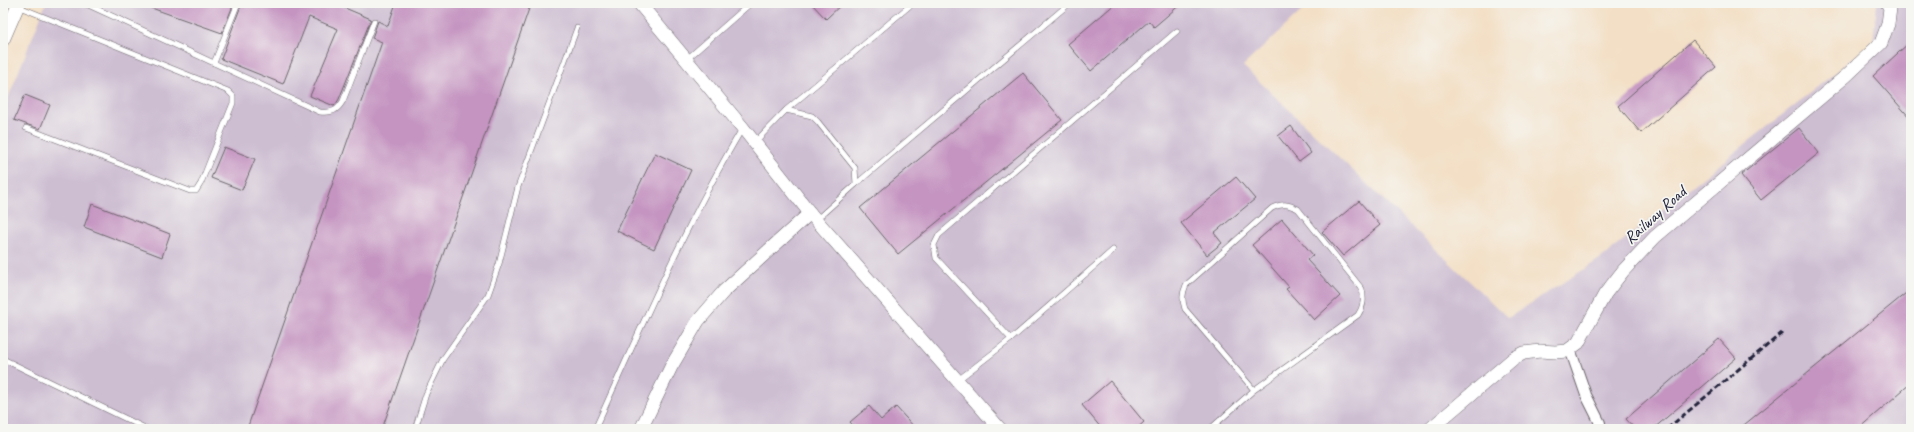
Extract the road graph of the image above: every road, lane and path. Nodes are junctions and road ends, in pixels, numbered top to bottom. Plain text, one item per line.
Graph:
1 (84, 3) edge
2 (100, 3) edge
3 (238, 3) edge
4 (639, 3) edge
5 (751, 3) edge
6 (913, 3) edge
7 (1070, 3) edge
8 (1887, 3) edge
9 (18, 4) edge
10 (98, 9) junction
11 (374, 21) dead end
12 (577, 28) dead end
13 (1177, 31) dead end
14 (3, 40) edge
15 (686, 59) junction
16 (214, 63) junction
17 (786, 110) junction
18 (26, 128) dead end
19 (743, 128) junction
20 (754, 142) junction
21 (856, 184) junction
22 (814, 216) junction
23 (1113, 250) dead end
24 (1011, 339) junction
25 (1570, 349) junction
26 (3, 359) edge
27 (958, 380) junction
28 (1254, 390) junction
29 (147, 429) edge
30 (415, 429) edge
31 (595, 429) edge
32 (641, 429) edge
33 (1000, 429) edge
34 (1210, 429) edge
35 (1430, 429) edge
36 (1597, 429) edge

1 - 10 lane
2 - 10 lane
3 - 16 lane
4 - 15 street
5 - 15 lane
6 - 17 lane
7 - 21 lane
8 - 25 street, Railway Road
9 - 14 street
9 - 18 lane
10 - 16 lane
11 - 16 lane
12 - 30 lane
13 - 24 lane
15 - 19 street
17 - 20 lane
17 - 21 lane
19 - 20 street
19 - 31 lane
20 - 22 street
21 - 22 lane
22 - 27 street
22 - 32 street
23 - 24 lane
24 - 27 lane
25 - 35 street
25 - 36 street
26 - 29 lane
27 - 33 street
28 - 28 lane
28 - 34 lane

